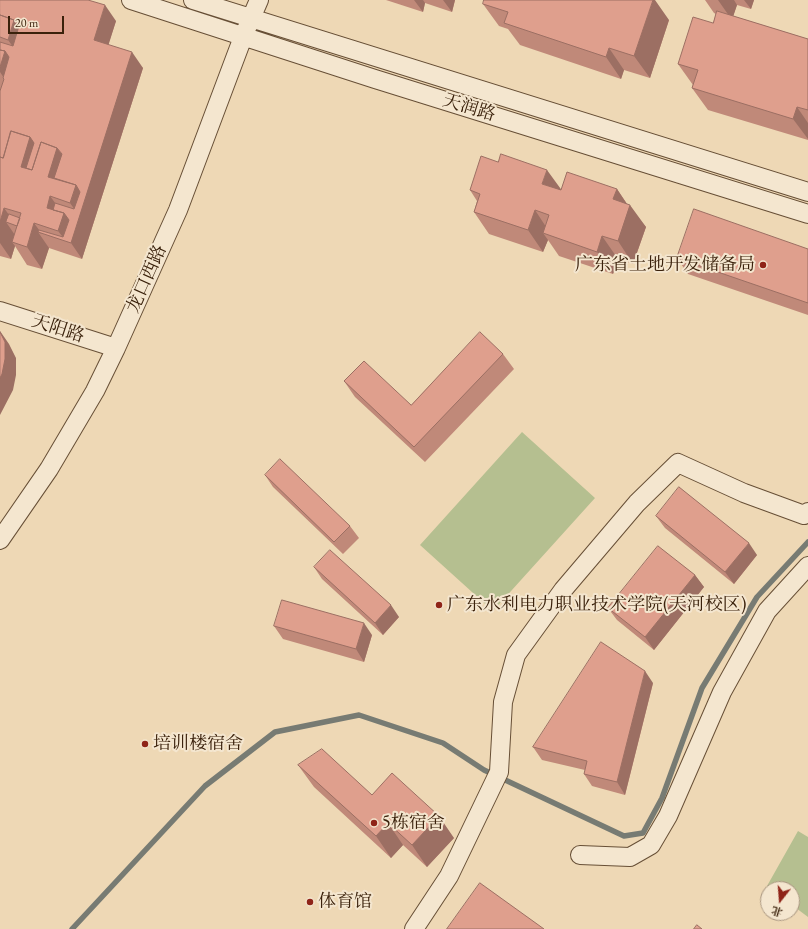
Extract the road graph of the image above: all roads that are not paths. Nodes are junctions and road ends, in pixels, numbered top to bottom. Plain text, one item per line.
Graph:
1 (131, 0) edge
2 (193, 0) edge
3 (259, 0) edge
4 (251, 18) junction
5 (243, 36) junction
6 (808, 192) edge
7 (808, 214) edge
8 (0, 311) edge
9 (116, 348) junction
10 (808, 512) edge
11 (0, 540) edge
12 (808, 566) edge
13 (580, 855) dead end
14 (414, 929) edge

1 - 5 street, 天润路
2 - 4 street, 天润路
3 - 4 street, 龙口西路
4 - 5 street, 龙口西路
4 - 6 street, 天润路
5 - 7 street, 天润路
5 - 9 street, 龙口西路
8 - 9 street, 天阳路
9 - 11 street, 龙口西路
10 - 14 street
12 - 13 street

